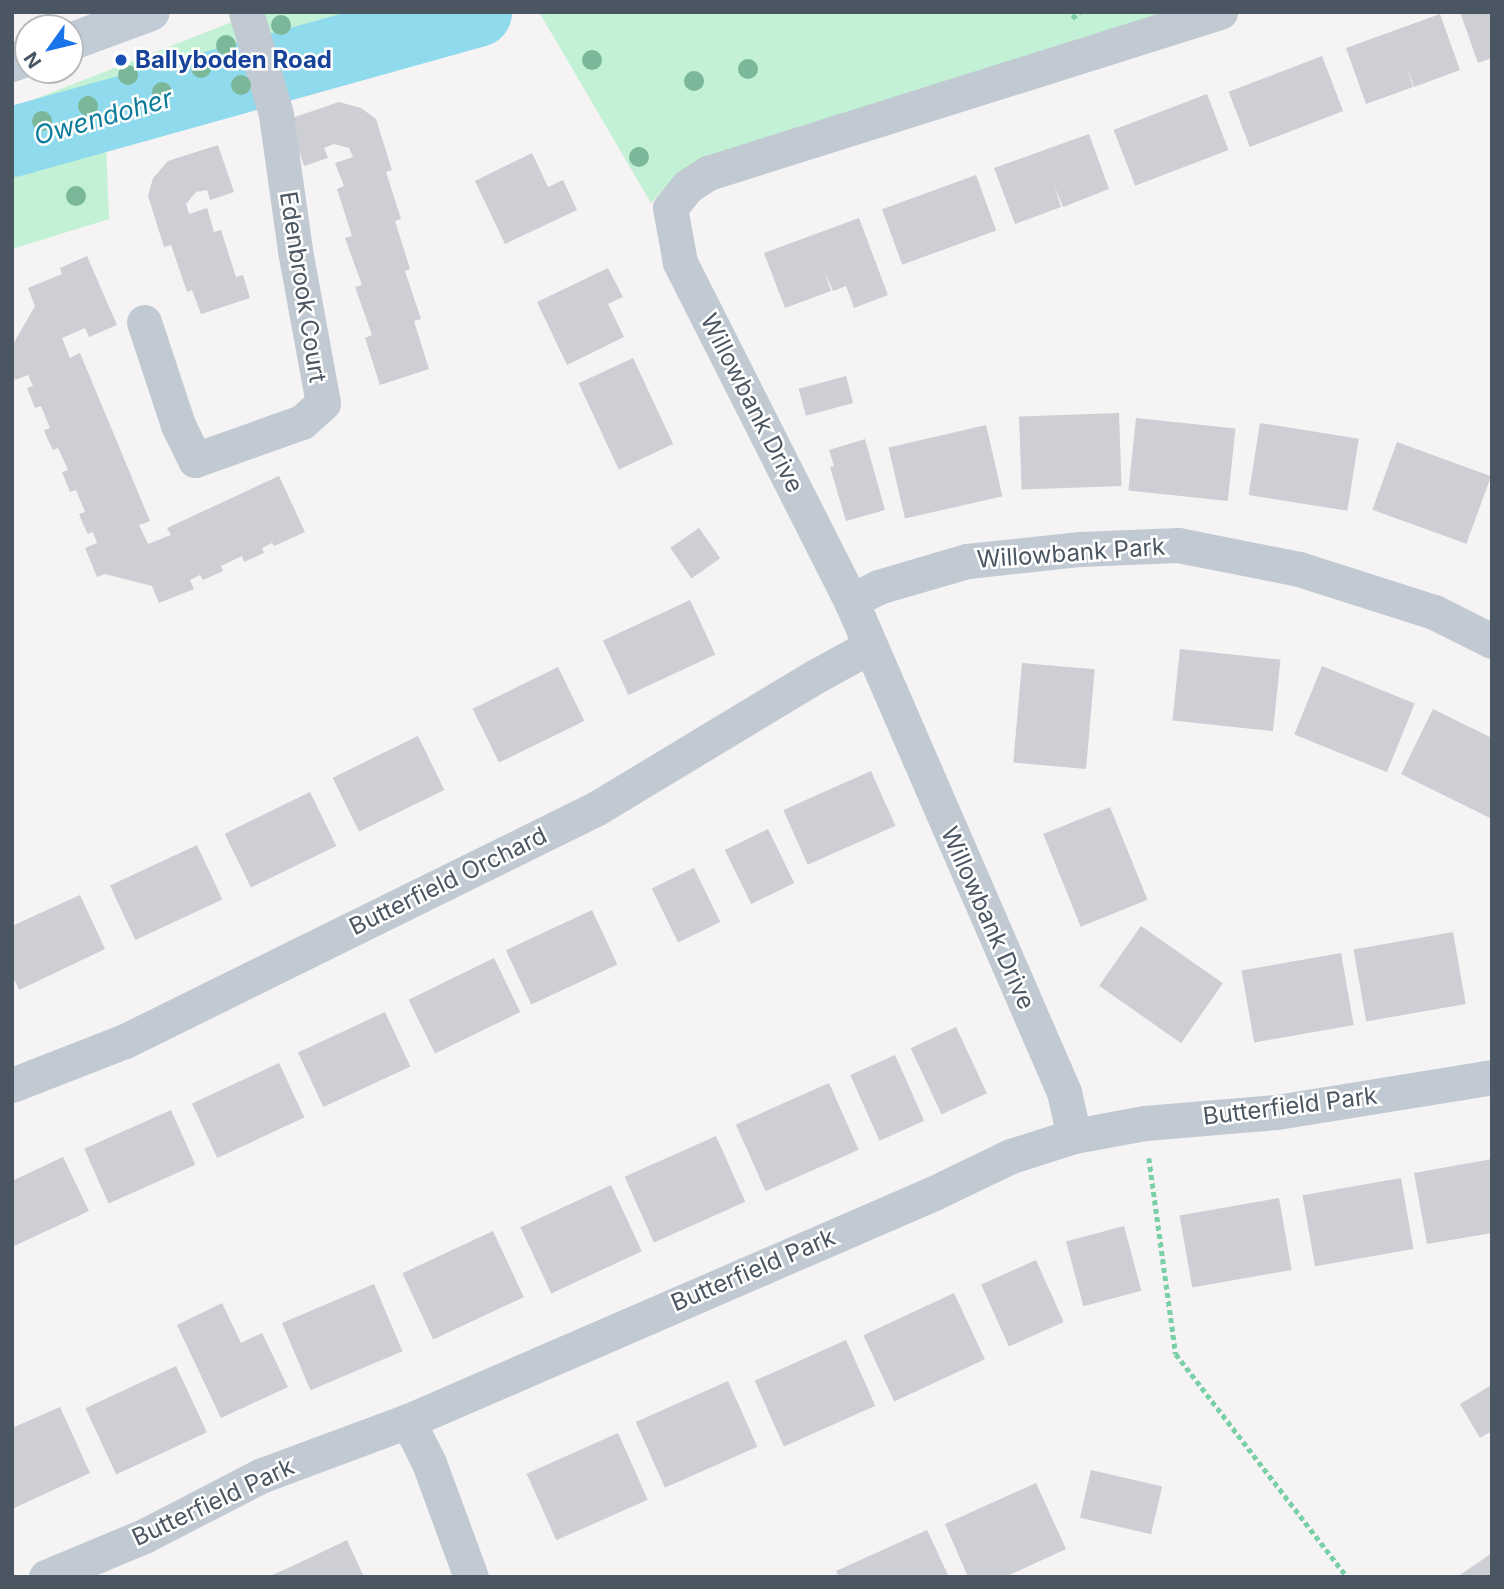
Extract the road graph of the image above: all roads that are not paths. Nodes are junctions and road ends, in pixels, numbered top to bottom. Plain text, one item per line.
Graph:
1 (151, 12) edge
2 (1220, 12) edge
3 (251, 27) edge
4 (84, 37) edge
5 (144, 323) dead end
6 (851, 600) junction
7 (1492, 640) edge
8 (869, 648) junction
9 (1492, 1077) edge
10 (12, 1085) edge
11 (1074, 1136) junction
12 (408, 1421) junction
13 (46, 1577) edge
14 (471, 1577) edge

1 - 4 main road
2 - 6 street, Willowbank Drive
3 - 5 street, Edenbrook Court
6 - 7 street, Willowbank Park
6 - 8 street, Willowbank Drive
8 - 10 street, Butterfield Orchard
8 - 11 street, Willowbank Drive
9 - 11 street, Butterfield Park
11 - 12 street, Butterfield Park
12 - 13 street, Butterfield Park
12 - 14 street

